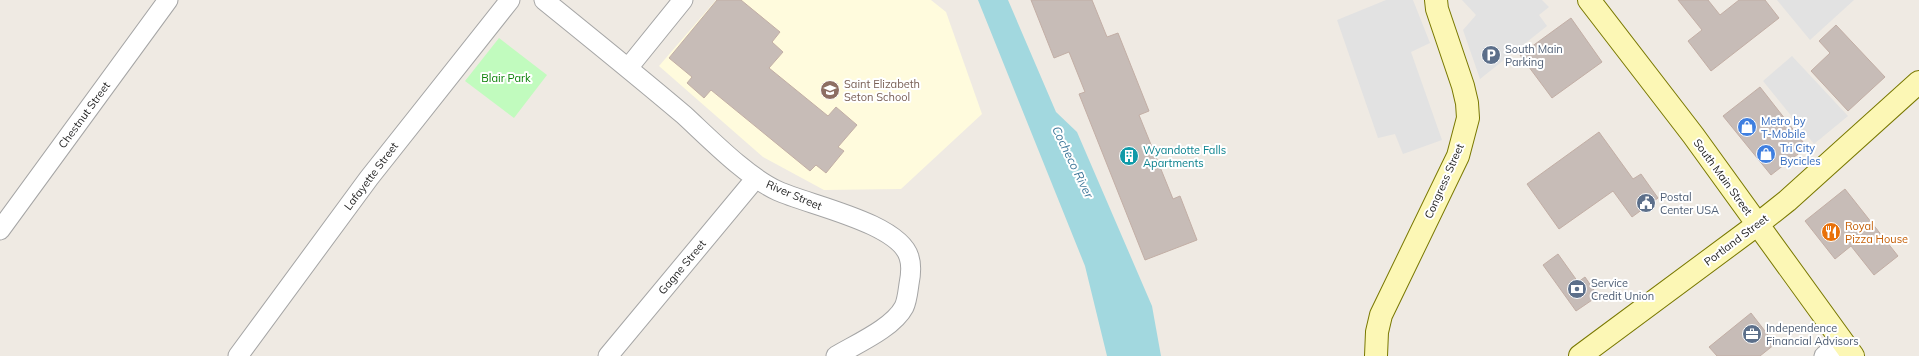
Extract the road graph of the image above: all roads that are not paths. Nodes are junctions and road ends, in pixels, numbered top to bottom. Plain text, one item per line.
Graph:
1 (168, 0) edge
2 (510, 0) edge
3 (544, 0) edge
4 (683, 0) edge
5 (1589, 0) edge
6 (1436, 4) edge
7 (628, 68) junction
8 (1919, 82) edge
9 (756, 178) junction
10 (1758, 224) junction
11 (0, 230) edge
12 (1848, 349) edge
13 (238, 356) edge
14 (608, 356) edge
15 (836, 356) edge
16 (1376, 356) edge
17 (1580, 356) edge
18 (1824, 356) edge

1 - 11 street, Chestnut Street
2 - 13 street, Lafayette Street
3 - 7 street, River Street
4 - 7 street
5 - 10 street, South Main Street
6 - 16 street, Congress Street
7 - 9 street, River Street
8 - 10 street, Portland Street
9 - 14 street, Gagne Street
9 - 15 street, River Street
10 - 12 street, South Main Street
10 - 17 street, Portland Street
12 - 18 street

